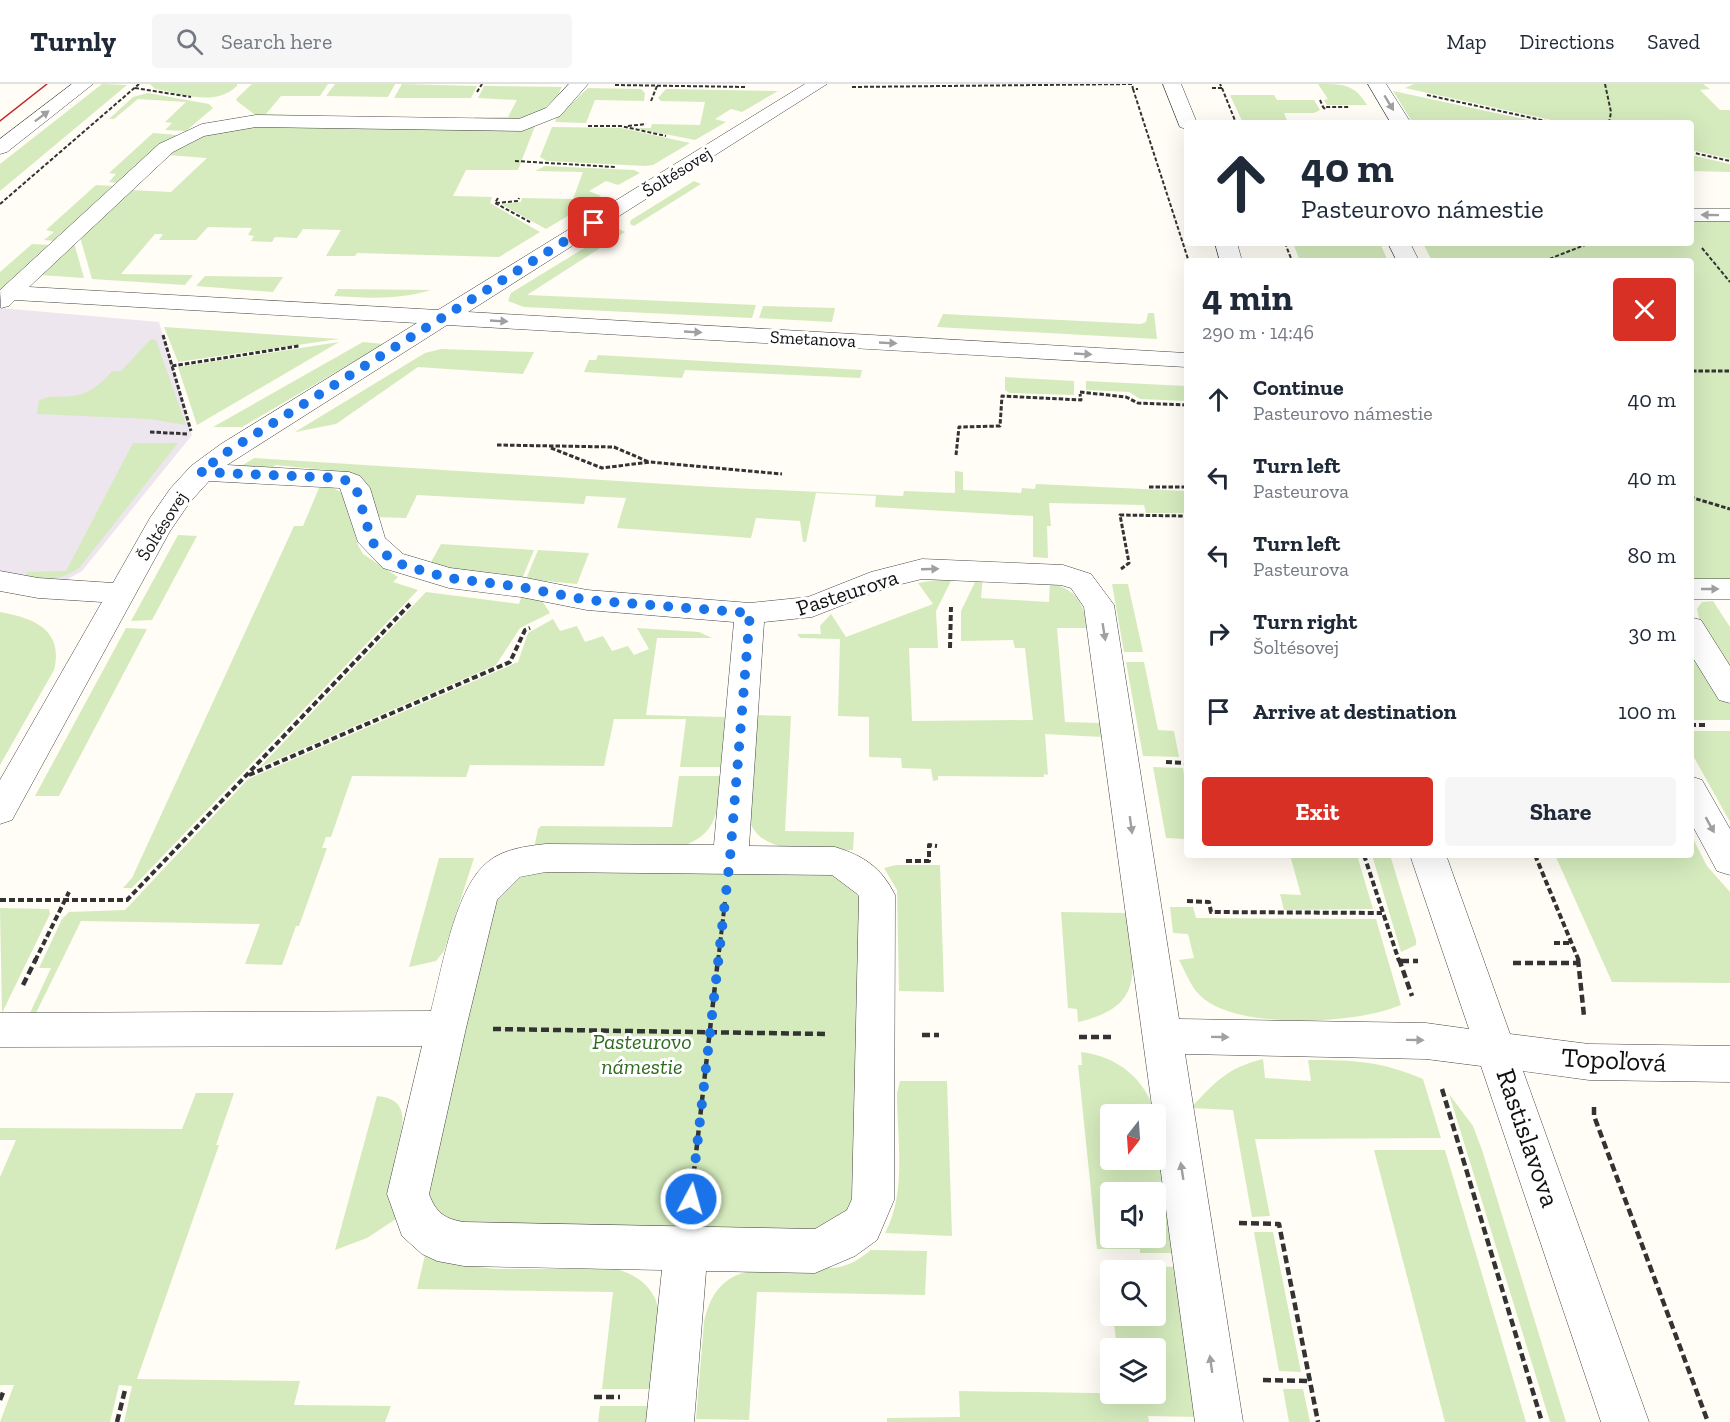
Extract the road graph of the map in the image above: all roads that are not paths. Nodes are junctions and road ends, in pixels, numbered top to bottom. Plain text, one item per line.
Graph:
1 (84, 84) edge
2 (578, 84) edge
3 (816, 85) edge
4 (1378, 85) edge
5 (1173, 86) edge
6 (1186, 120) edge
7 (1399, 120) edge
8 (0, 148) edge
9 (1694, 215) edge
10 (1730, 215) edge
11 (5, 298) edge
12 (440, 319) junction
13 (1184, 360) edge
14 (200, 472) junction
15 (0, 581) edge
16 (1694, 589) edge
17 (1730, 590) edge
18 (122, 593) junction
19 (750, 613) junction
20 (1694, 634) edge
21 (1730, 692) edge
22 (1694, 796) edge
23 (0, 811) edge
24 (730, 858) junction
25 (1429, 858) edge
26 (1730, 861) edge
27 (446, 1028) junction
28 (0, 1030) edge
29 (1162, 1036) junction
30 (1498, 1050) junction
31 (1730, 1064) edge
32 (686, 1250) junction
33 (670, 1422) edge
34 (1219, 1422) edge
35 (1625, 1422) edge

8 -> 1 street
2 - 11 street
3 - 12 street, Šoltésovej
4 -> 7 street
5 - 6 street
10 -> 9 street
11 - 12 street, Smetanova
12 -> 13 street, Smetanova
12 - 14 street, Šoltésovej
14 - 18 street, Šoltésovej
14 - 19 street, Pasteurova
15 - 18 street
16 -> 17 street
18 - 23 street, Šoltésovej
19 - 24 street
19 -> 29 street, Pasteurova
20 - 21 street
22 -> 26 street
24 - 27 street
24 - 32 street
25 - 30 street, Rastislavova
27 - 28 street
27 - 32 street
29 -> 30 street, Topoľová
34 -> 29 street
30 - 31 street, Topoľová
30 - 35 street, Rastislavova
32 - 33 street

